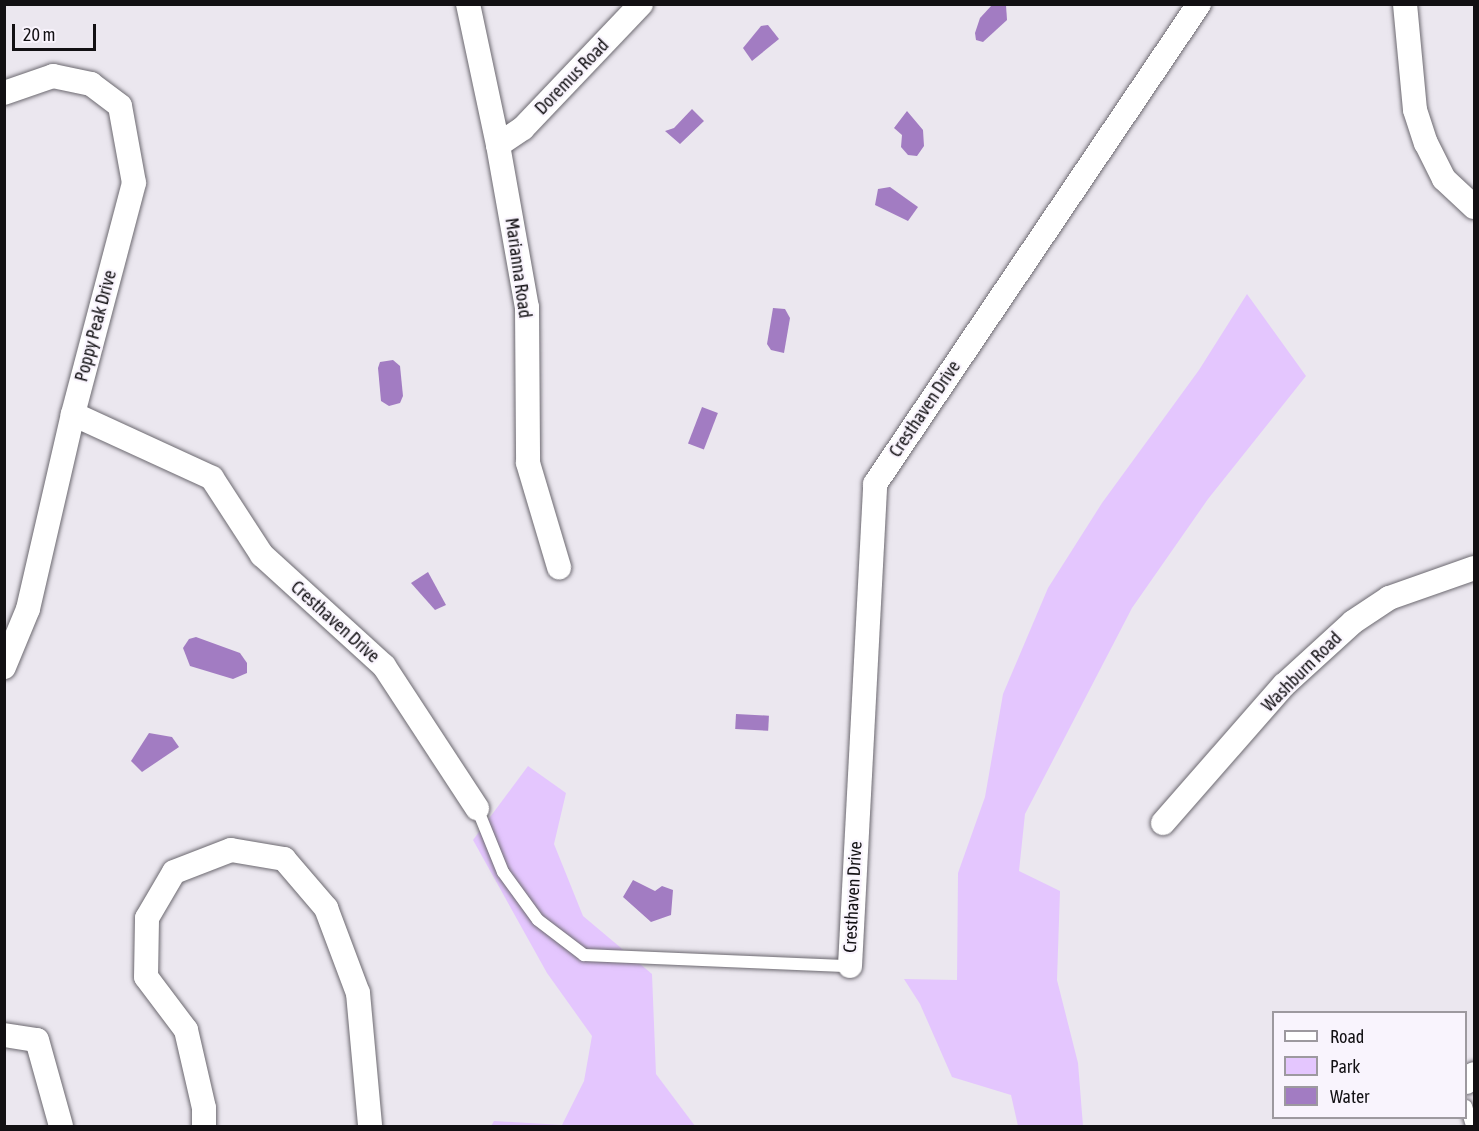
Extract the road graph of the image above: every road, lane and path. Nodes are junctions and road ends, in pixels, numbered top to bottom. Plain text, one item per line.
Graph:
1 (468, 4) edge
2 (641, 4) edge
3 (1198, 4) edge
4 (1405, 4) edge
5 (4, 93) edge
6 (498, 145) junction
7 (1474, 207) edge
8 (73, 414) junction
9 (560, 567) dead end
10 (1474, 567) edge
11 (4, 668) edge
12 (477, 808) joint
13 (1163, 824) dead end
14 (850, 966) joint
15 (4, 1035) edge
16 (1467, 1109) edge
17 (61, 1126) edge
18 (204, 1126) edge
19 (370, 1126) edge
20 (1472, 1126) edge

1 - 6 street, Marianna Road
2 - 6 street, Doremus Road
3 - 14 street, Cresthaven Drive
4 - 7 street
5 - 8 street, Poppy Peak Drive
6 - 9 street, Marianna Road
8 - 11 street, Poppy Peak Drive
8 - 12 street, Cresthaven Drive
10 - 13 street, Washburn Road
12 - 14 lane, Cresthaven Drive
15 - 17 street
16 - 20 lane
18 - 19 street

